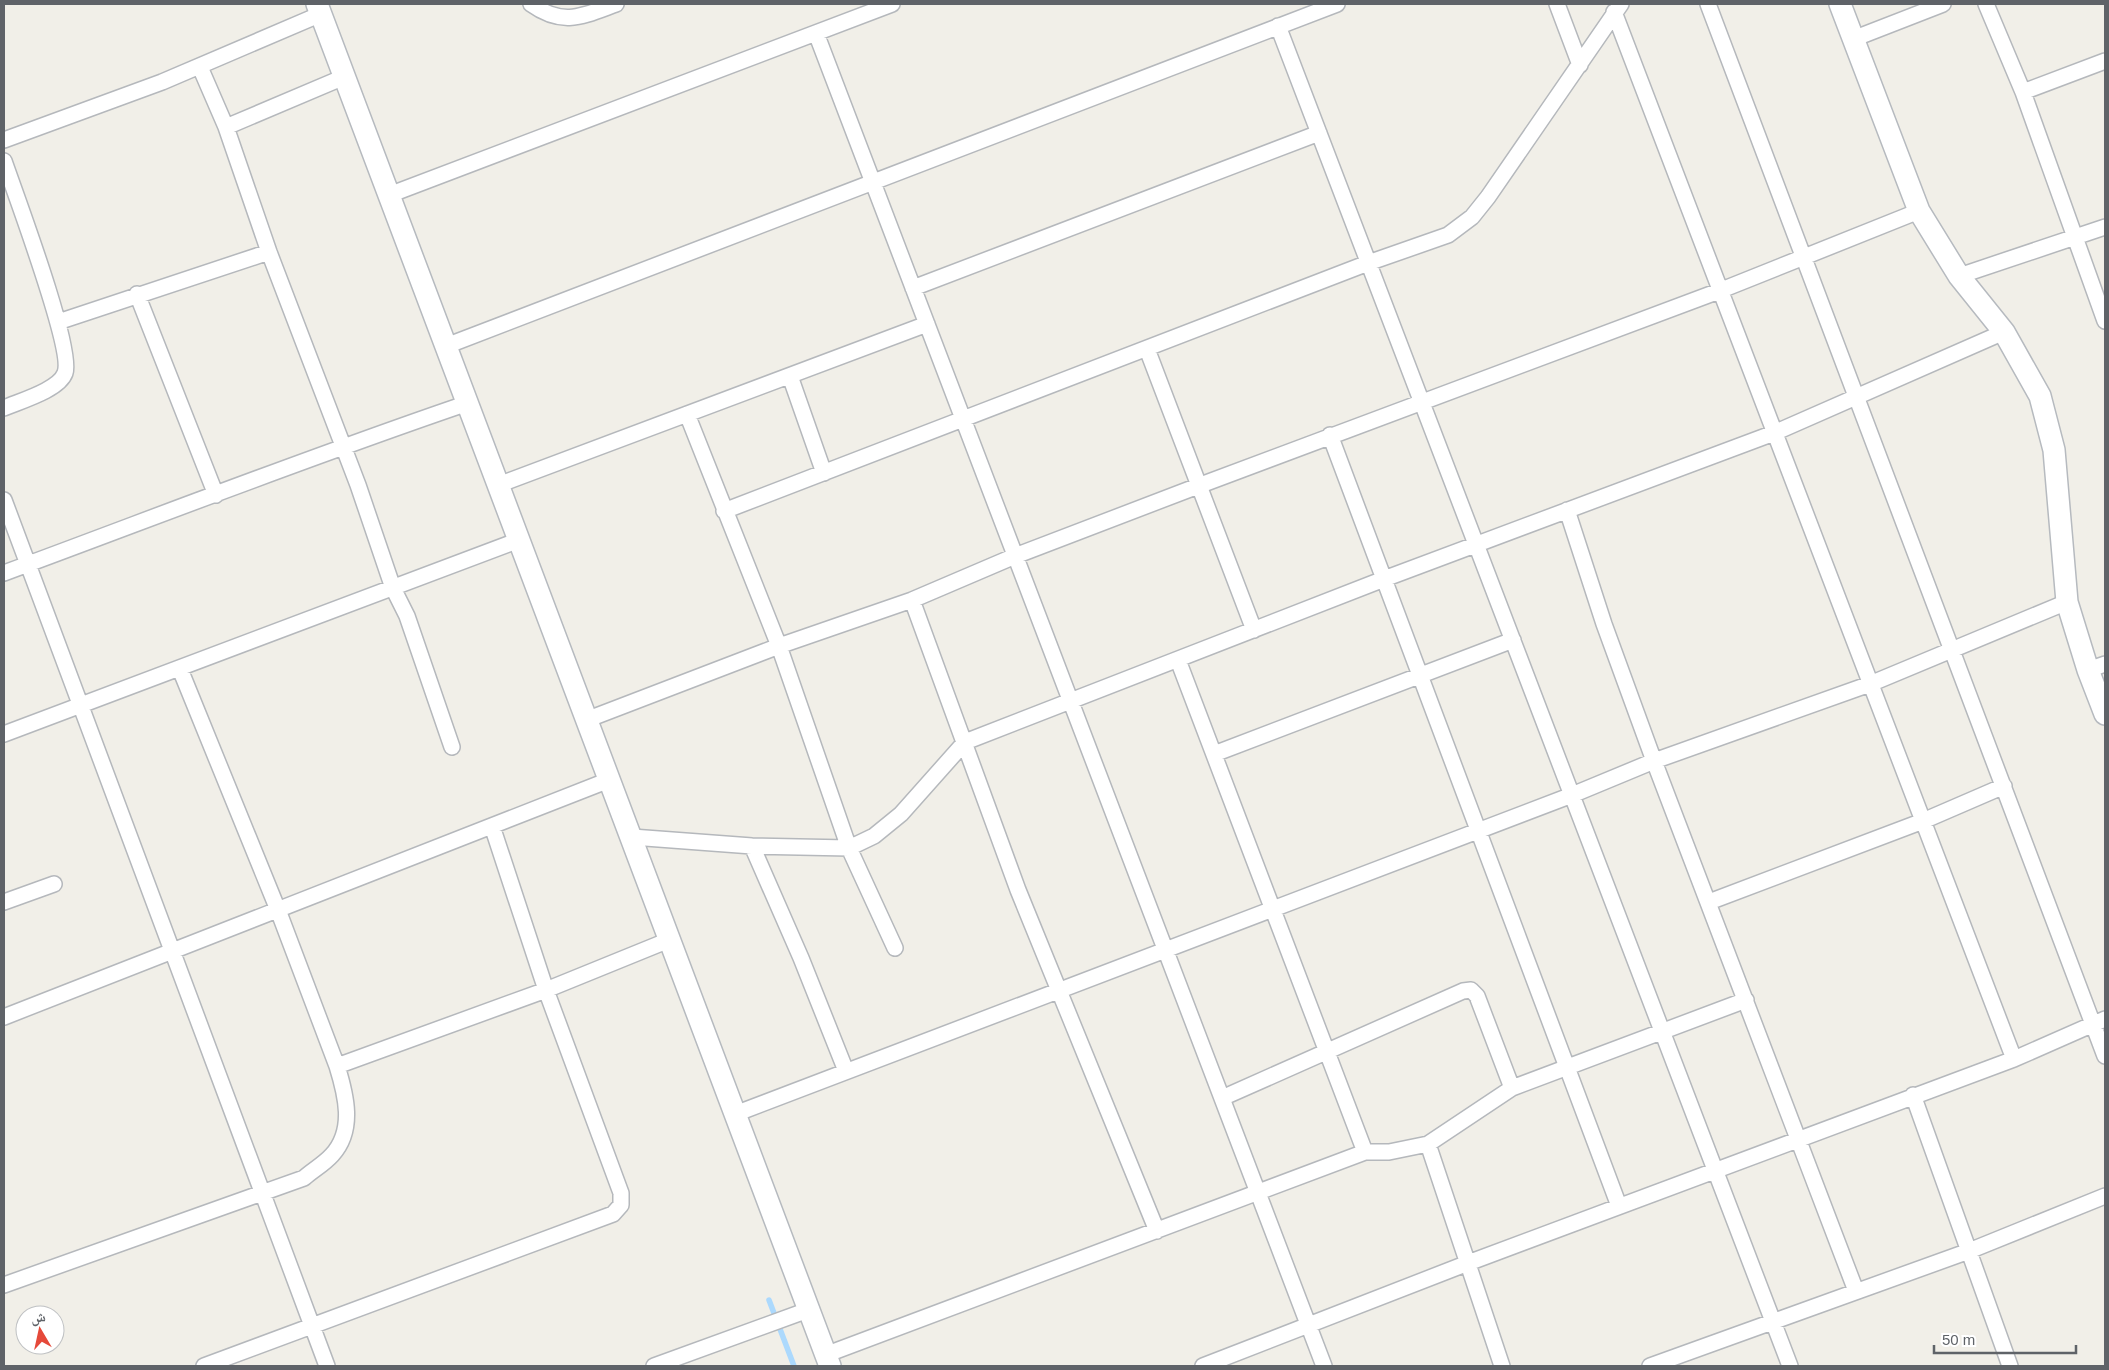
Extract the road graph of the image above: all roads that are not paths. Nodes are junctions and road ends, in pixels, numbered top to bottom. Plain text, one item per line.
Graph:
1 (531, 4) edge
2 (616, 4) edge
3 (892, 4) edge
4 (1337, 4) edge
5 (1556, 4) edge
6 (1708, 4) edge
7 (1840, 4) edge
8 (1943, 4) edge
9 (1986, 4) edge
10 (1617, 8) edge
11 (319, 9) edge
12 (1278, 26) junction
13 (816, 33) junction
14 (1854, 39) junction
15 (2105, 61) edge
16 (1580, 65) junction
17 (200, 67) junction
18 (344, 77) junction
19 (2023, 92) junction
20 (226, 127) junction
21 (1319, 133) junction
22 (4, 140) edge
23 (4, 161) edge
24 (873, 182) junction
25 (389, 195) junction
26 (1919, 212) junction
27 (2105, 227) edge
28 (2076, 238) junction
29 (269, 252) junction
30 (1803, 256) junction
31 (1368, 263) junction
32 (1959, 276) junction
33 (913, 288) junction
34 (1719, 290) junction
35 (138, 294) junction
36 (2105, 321) edge
37 (58, 322) junction
38 (927, 324) junction
39 (2004, 332) junction
40 (446, 346) junction
41 (1146, 349) junction
42 (790, 376) junction
43 (1857, 398) junction
44 (1421, 401) junction
45 (468, 404) junction
46 (4, 408) edge
47 (687, 414) junction
48 (963, 419) junction
49 (1774, 433) junction
50 (1330, 435) junction
51 (342, 446) junction
52 (824, 473) junction
53 (498, 485) junction
54 (1198, 486) junction
55 (216, 495) junction
56 (4, 500) edge
57 (1567, 510) junction
58 (724, 512) junction
59 (519, 540) junction
60 (1476, 545) junction
61 (1015, 556) junction
62 (27, 564) junction
63 (4, 573) edge
64 (1384, 580) junction
65 (393, 588) junction
66 (912, 600) junction
67 (2068, 602) junction
68 (1254, 630) junction
69 (1513, 640) junction
70 (779, 646) junction
71 (1952, 650) junction
72 (1178, 660) junction
73 (2097, 667) edge
74 (180, 669) junction
75 (1420, 675) junction
76 (1870, 684) junction
77 (1071, 701) junction
78 (80, 706) junction
79 (2105, 714) edge
80 (586, 720) junction
81 (4, 734) edge
82 (965, 742) junction
83 (452, 747) dead end
84 (1214, 754) junction
85 (1654, 761) junction
86 (609, 780) junction
87 (2004, 786) junction
88 (1572, 795) junction
89 (1923, 821) junction
90 (492, 826) junction
91 (1478, 829) junction
92 (632, 837) junction
93 (752, 846) junction
94 (849, 848) junction
95 (54, 884) dead end
96 (4, 902) edge
97 (1709, 902) junction
98 (1273, 909) junction
99 (278, 910) junction
100 (669, 940) junction
101 (895, 948) dead end
102 (1166, 950) junction
103 (172, 951) junction
104 (546, 990) junction
105 (1059, 990) junction
106 (1746, 1000) junction
107 (4, 1017) edge
108 (2099, 1022) edge
109 (1662, 1031) junction
110 (1326, 1050) junction
111 (2105, 1056) edge
112 (2014, 1059) junction
113 (337, 1066) junction
114 (1567, 1066) junction
115 (846, 1071) junction
116 (1512, 1088) junction
117 (1913, 1095) junction
118 (1222, 1098) junction
119 (735, 1114) junction
120 (1797, 1140) junction
121 (1428, 1144) junction
122 (1365, 1152) junction
123 (1715, 1170) junction
124 (1258, 1192) junction
125 (262, 1193) junction
126 (2105, 1196) edge
127 (1619, 1206) junction
128 (1157, 1232) junction
129 (1969, 1250) junction
130 (1468, 1263) junction
131 (4, 1285) edge
132 (1856, 1291) junction
133 (808, 1310) junction
134 (1772, 1321) junction
135 (1309, 1326) junction
136 (312, 1327) junction
137 (693, 1360) edge
138 (828, 1360) edge
139 (204, 1366) edge
140 (327, 1366) edge
141 (654, 1366) edge
142 (1203, 1366) edge
143 (1324, 1366) edge
144 (1502, 1366) edge
145 (1650, 1366) edge
146 (1790, 1366) edge
147 (2010, 1366) edge

1 - 2 street
3 - 13 street
4 - 12 street
5 - 16 street
6 - 30 street
7 - 14 street
8 - 14 street
9 - 19 street
10 - 16 street
10 - 34 street
11 - 17 street
11 - 18 street
12 - 21 street
12 - 24 street
13 - 24 street
13 - 25 street
14 - 26 street
15 - 19 street
16 - 31 street
17 - 20 street
17 - 22 street
18 - 20 street
18 - 25 street
19 - 28 street
20 - 29 street
21 - 31 street
21 - 33 street
23 - 37 street
24 - 33 street
24 - 40 street
25 - 40 street
26 - 30 street
26 - 32 street
27 - 28 street
28 - 32 street
28 - 36 street
29 - 35 street
29 - 51 street
30 - 34 street
30 - 43 street
31 - 41 street
31 - 44 street
32 - 39 street
33 - 38 street
34 - 44 street
34 - 49 street
35 - 37 street
35 - 55 street
37 - 46 street
38 - 42 street
38 - 48 street
39 - 43 street
39 - 67 street
40 - 45 street
41 - 48 street
41 - 54 street
42 - 47 street
42 - 52 street
43 - 49 street
43 - 71 street
44 - 50 street
44 - 60 street
45 - 51 street
45 - 53 street
47 - 53 street
47 - 58 street
48 - 52 street
48 - 61 street
49 - 57 street
49 - 76 street
50 - 54 street
50 - 64 street
51 - 55 street
51 - 65 street
52 - 58 street
53 - 59 street
54 - 61 street
54 - 68 street
55 - 62 street
56 - 62 street
57 - 60 street
57 - 85 street
58 - 70 street
59 - 65 street
59 - 80 street
60 - 64 street
60 - 69 street
61 - 66 street
61 - 77 street
62 - 63 street
62 - 78 street
64 - 68 street
64 - 75 street
65 - 74 street
65 - 83 street
66 - 70 street
66 - 82 street
67 - 71 street
67 - 73 street
68 - 72 street
69 - 75 street
69 - 88 street
70 - 80 street
70 - 94 street
71 - 76 street
71 - 87 street
72 - 77 street
72 - 84 street
73 - 79 street
74 - 78 street
74 - 99 street
75 - 84 street
75 - 91 street
76 - 85 street
76 - 89 street
77 - 82 street
77 - 102 street
78 - 81 street
78 - 103 street
80 - 86 street
82 - 94 street
82 - 105 street
84 - 98 street
85 - 88 street
85 - 97 street
86 - 90 street
86 - 92 street
87 - 89 street
87 - 108 street
88 - 91 street
88 - 109 street
89 - 97 street
89 - 112 street
90 - 99 street
90 - 104 street
91 - 98 street
91 - 114 street
92 - 93 street
92 - 100 street
93 - 94 street
93 - 115 street
94 - 101 street
95 - 96 street
97 - 106 street
98 - 102 street
98 - 110 street
99 - 103 street
99 - 113 street
100 - 104 street
100 - 119 street
102 - 105 street
102 - 118 street
103 - 107 street
103 - 125 street
104 - 113 street
104 - 136 street
105 - 115 street
105 - 128 street
106 - 109 street
106 - 120 street
108 - 111 street
108 - 112 street
109 - 114 street
109 - 123 street
110 - 116 street
110 - 118 street
110 - 122 street
112 - 117 street
113 - 125 street
114 - 116 street
114 - 127 street
115 - 119 street
116 - 121 street
117 - 120 street
117 - 129 street
118 - 124 street
119 - 133 street
120 - 123 street
120 - 132 street
121 - 122 street
121 - 130 street
122 - 124 street
123 - 127 street
123 - 134 street
124 - 128 street
124 - 135 street
125 - 131 street
125 - 136 street
126 - 129 street
127 - 130 street
128 - 138 street
129 - 132 street
129 - 147 street
130 - 135 street
130 - 144 street
132 - 134 street
133 - 137 street
133 - 138 street
134 - 145 street
134 - 146 street
135 - 142 street
135 - 143 street
136 - 139 street
136 - 140 street
137 - 141 street

